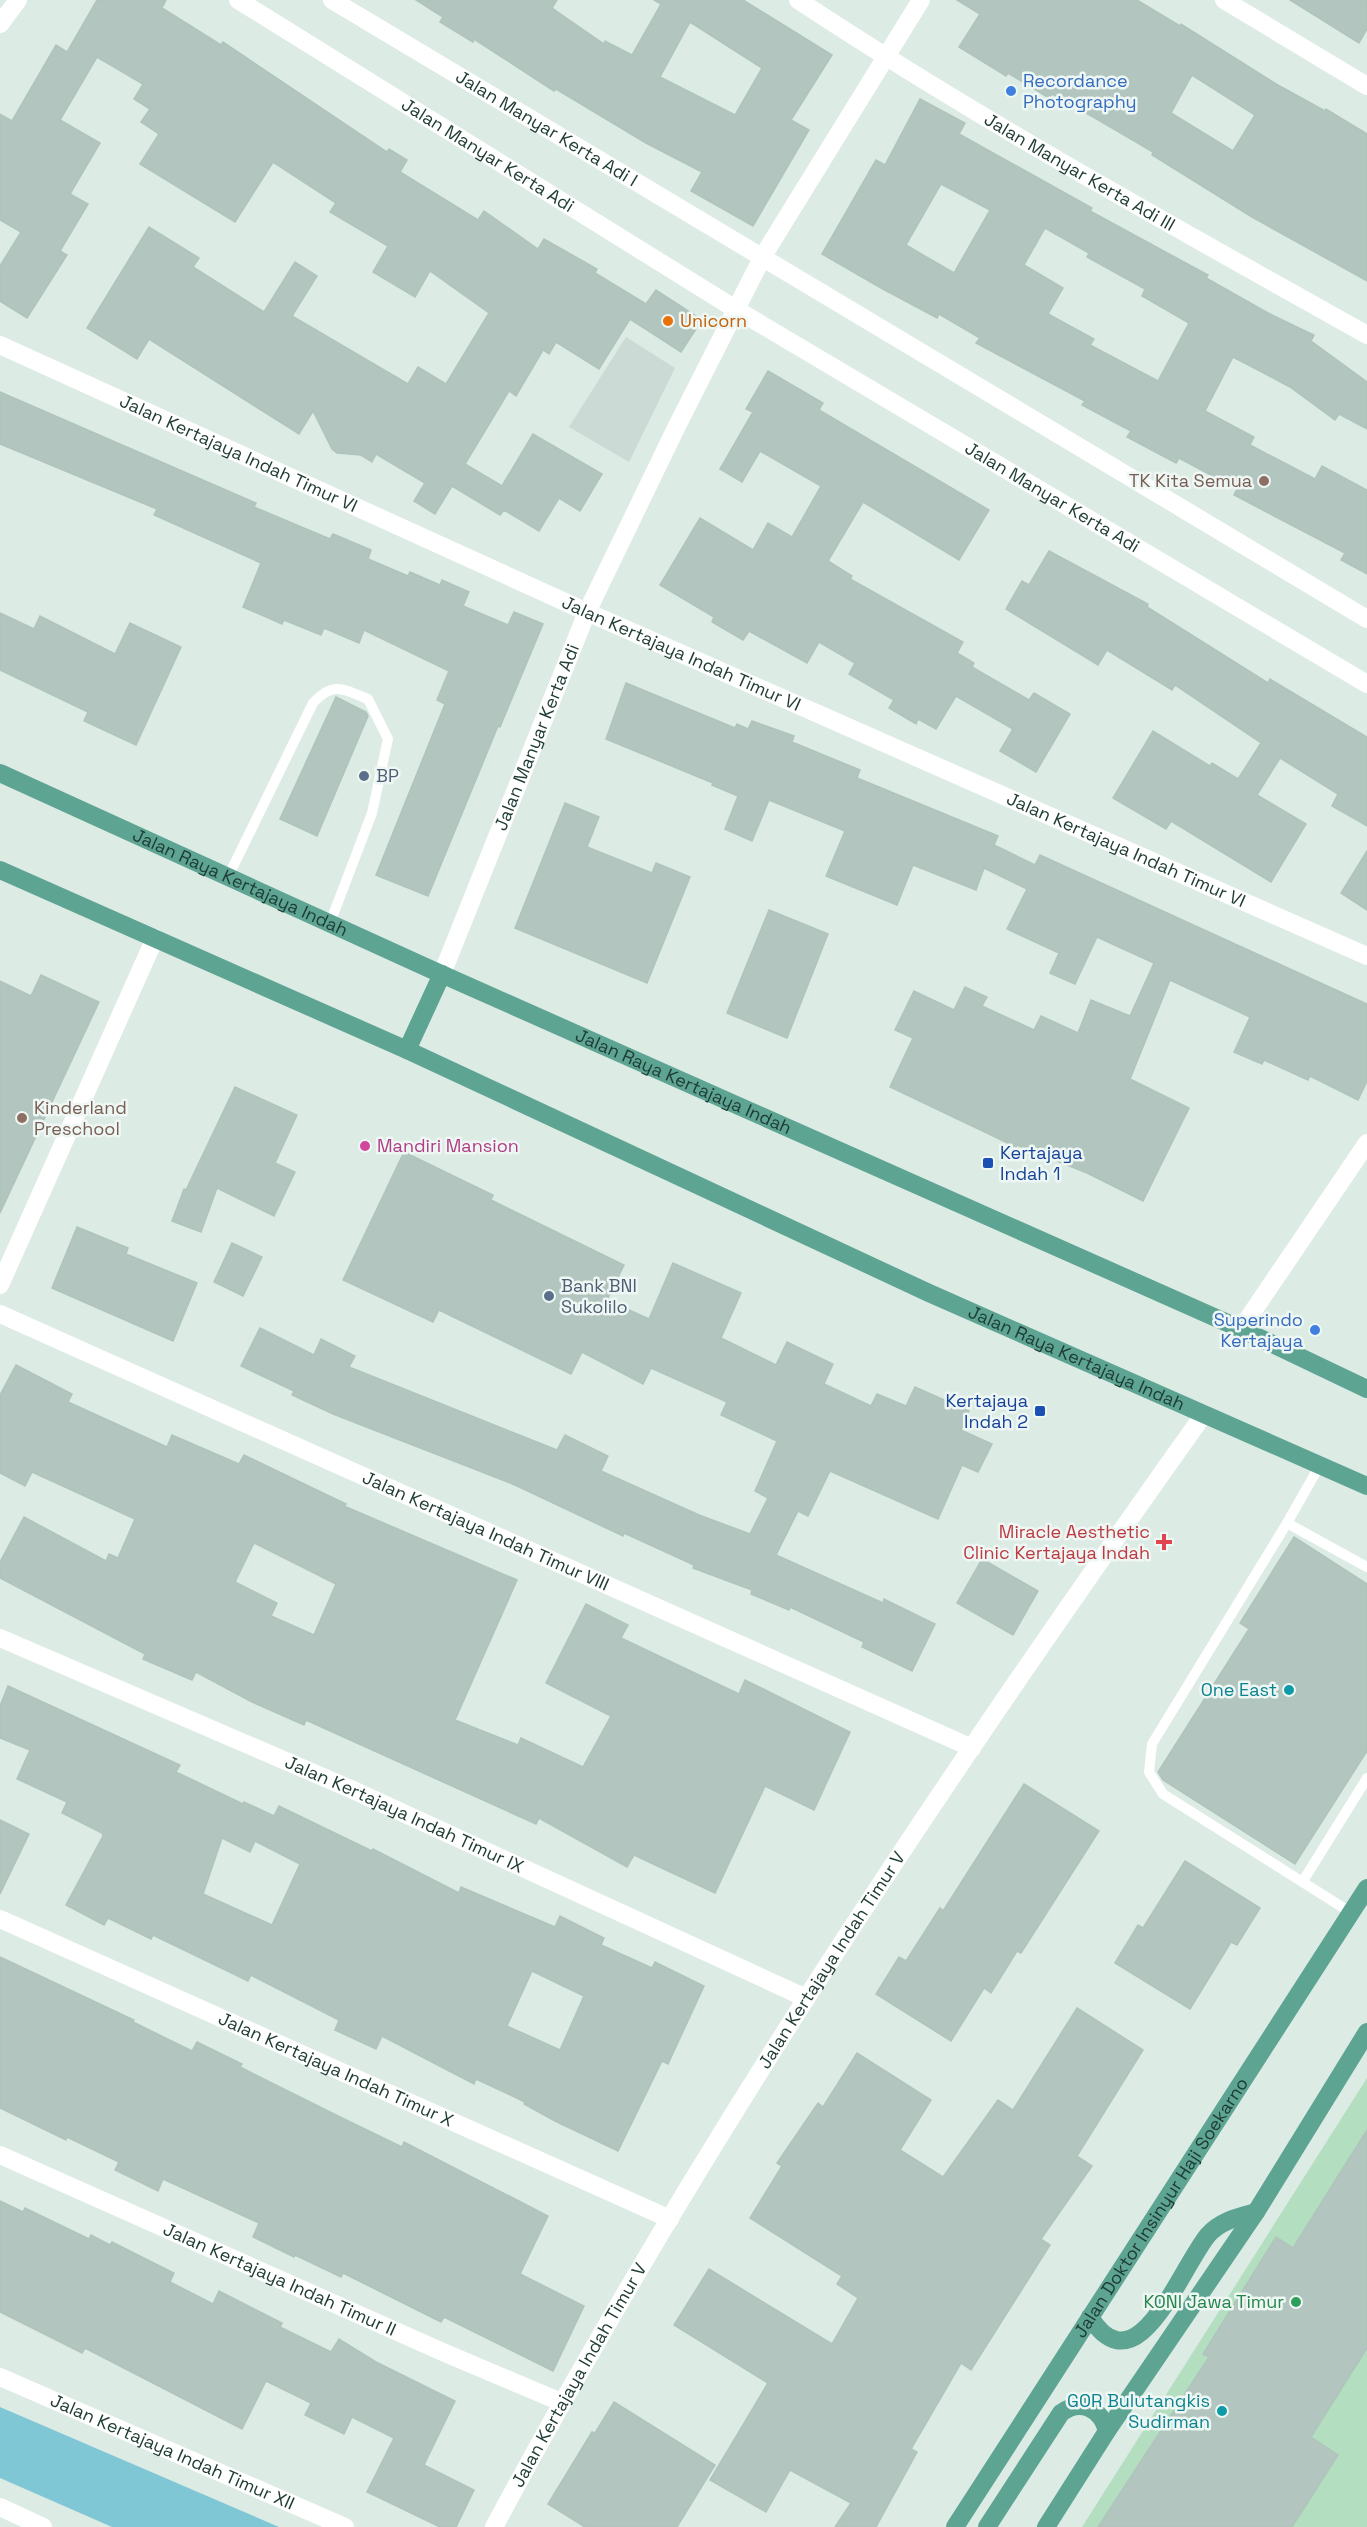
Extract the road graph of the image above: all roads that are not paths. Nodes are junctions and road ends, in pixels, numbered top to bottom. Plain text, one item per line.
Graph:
1 (18, 0) edge
2 (238, 0) edge
3 (332, 0) edge
4 (798, 0) edge
5 (921, 0) edge
6 (1224, 0) edge
7 (0, 24) edge
8 (885, 57) junction
9 (1367, 86) edge
10 (760, 263) junction
11 (740, 304) junction
12 (1367, 335) edge
13 (0, 345) edge
14 (587, 612) junction
15 (1367, 619) edge
16 (1367, 684) edge
17 (0, 773) edge
18 (0, 870) edge
19 (228, 877) junction
20 (330, 923) junction
21 (155, 938) junction
22 (1367, 956) edge
23 (442, 974) junction
24 (407, 1050) junction
25 (1367, 1143) edge
26 (0, 1285) edge
27 (0, 1314) edge
28 (1240, 1329) junction
29 (1367, 1389) edge
30 (1204, 1414) junction
31 (1320, 1465) junction
32 (1367, 1486) edge
33 (1287, 1523) junction
34 (1367, 1567) edge
35 (0, 1638) edge
36 (972, 1748) junction
37 (1367, 1778) edge
38 (1302, 1881) junction
39 (1367, 1888) edge
40 (1350, 1912) junction
41 (0, 1919) edge
42 (806, 1998) junction
43 (1367, 2032) edge
44 (0, 2155) edge
45 (1256, 2212) junction
46 (670, 2219) junction
47 (1090, 2317) junction
48 (0, 2377) edge
49 (561, 2402) junction
50 (1107, 2431) junction
51 (0, 2507) edge
52 (44, 2527) edge
53 (345, 2527) edge
54 (494, 2527) edge
55 (955, 2527) edge
56 (987, 2527) edge
57 (1046, 2527) edge

1 - 7 street
2 - 11 street, Jalan Manyar Kerta Adi
3 - 10 street, Jalan Manyar Kerta Adi I
4 - 8 street, Jalan Manyar Kerta Adi III
5 - 8 street, Jalan Manyar Kerta Adi
6 - 9 street
8 - 10 street, Jalan Manyar Kerta Adi
8 - 12 street, Jalan Manyar Kerta Adi III
10 - 11 street, Jalan Manyar Kerta Adi
10 - 15 street
11 - 14 street, Jalan Manyar Kerta Adi
11 - 16 street, Jalan Manyar Kerta Adi
13 - 14 street, Jalan Kertajaya Indah Timur VI
14 - 22 street, Jalan Kertajaya Indah Timur VI
14 - 23 street, Jalan Manyar Kerta Adi
17 - 19 main road, Jalan Raya Kertajaya Indah
18 - 21 main road, Jalan Raya Kertajaya Indah
19 - 20 main road, Jalan Raya Kertajaya Indah
19 - 20 lane
20 - 23 main road, Jalan Raya Kertajaya Indah
21 - 24 main road, Jalan Raya Kertajaya Indah
21 - 26 street
23 - 24 main road
23 - 28 main road, Jalan Raya Kertajaya Indah
24 - 30 main road, Jalan Raya Kertajaya Indah
25 - 28 street
27 - 36 street, Jalan Kertajaya Indah Timur VIII
28 - 29 main road, Jalan Raya Kertajaya Indah
30 - 31 main road, Jalan Raya Kertajaya Indah
30 - 36 street, Jalan Kertajaya Indah Timur V
31 - 32 main road, Jalan Raya Kertajaya Indah
31 - 33 lane
33 - 34 lane
33 - 38 lane
35 - 42 street, Jalan Kertajaya Indah Timur IX
36 - 42 street, Jalan Kertajaya Indah Timur V
37 - 38 lane
38 - 40 lane
39 - 40 main road, Jalan Doktor Insinyur Haji Soekarno
40 - 47 main road, Jalan Doktor Insinyur Haji Soekarno
41 - 46 street, Jalan Kertajaya Indah Timur X
42 - 46 street, Jalan Kertajaya Indah Timur V
43 - 45 main road
44 - 49 street, Jalan Kertajaya Indah Timur II
45 - 47 main road
45 - 50 main road
46 - 49 street, Jalan Kertajaya Indah Timur V
47 - 55 main road, Jalan Doktor Insinyur Haji Soekarno
48 - 53 street, Jalan Kertajaya Indah Timur XII
49 - 54 street, Jalan Kertajaya Indah Timur V
50 - 56 main road
50 - 57 main road
51 - 52 street

